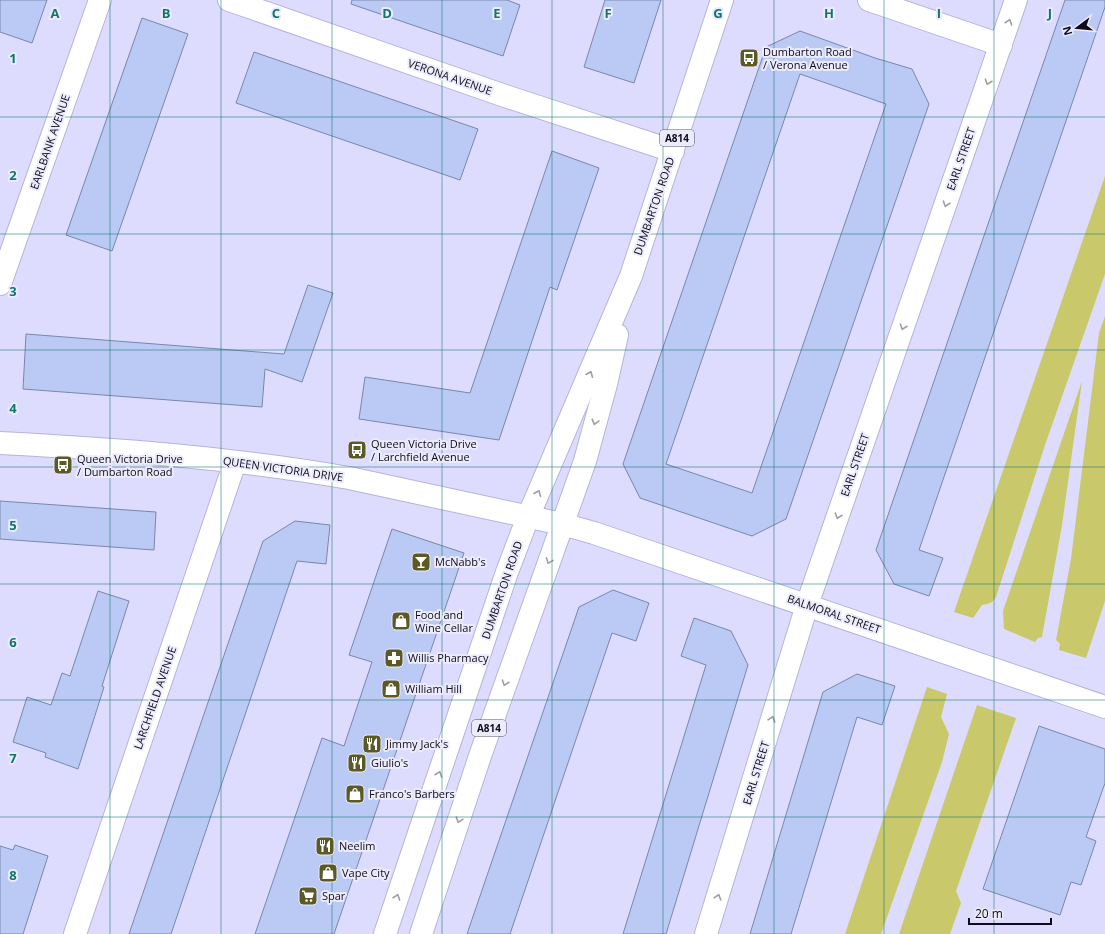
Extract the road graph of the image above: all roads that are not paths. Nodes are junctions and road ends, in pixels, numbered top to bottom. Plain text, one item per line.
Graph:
1 (100, 0) edge
2 (229, 0) edge
3 (722, 0) edge
4 (869, 0) edge
5 (1016, 0) edge
6 (1001, 45) junction
7 (673, 151) junction
8 (631, 276) junction
9 (0, 284) edge
10 (0, 443) edge
11 (235, 462) junction
12 (528, 517) junction
13 (562, 524) junction
14 (807, 605) junction
15 (1105, 707) edge
16 (75, 934) edge
17 (385, 934) edge
18 (421, 934) edge
19 (706, 934) edge

1 - 9 street, EARLBANK AVENUE
2 - 7 street, VERONA AVENUE
3 - 7 street, DUMBARTON ROAD / A814
4 - 6 street
6 -> 5 street, EARL STREET
6 -> 14 street, EARL STREET
7 - 8 street, DUMBARTON ROAD / A814
12 -> 8 street, DUMBARTON ROAD
8 -> 13 street, DUMBARTON ROAD / A814
10 - 11 street, QUEEN VICTORIA DRIVE
11 - 12 street, QUEEN VICTORIA DRIVE
11 - 16 street, LARCHFIELD AVENUE
12 - 13 street, QUEEN VICTORIA DRIVE
17 -> 12 street, DUMBARTON ROAD
13 - 14 street, BALMORAL STREET
13 -> 18 street, DUMBARTON ROAD / A814
14 - 15 street, BALMORAL STREET
19 -> 14 street, EARL STREET

